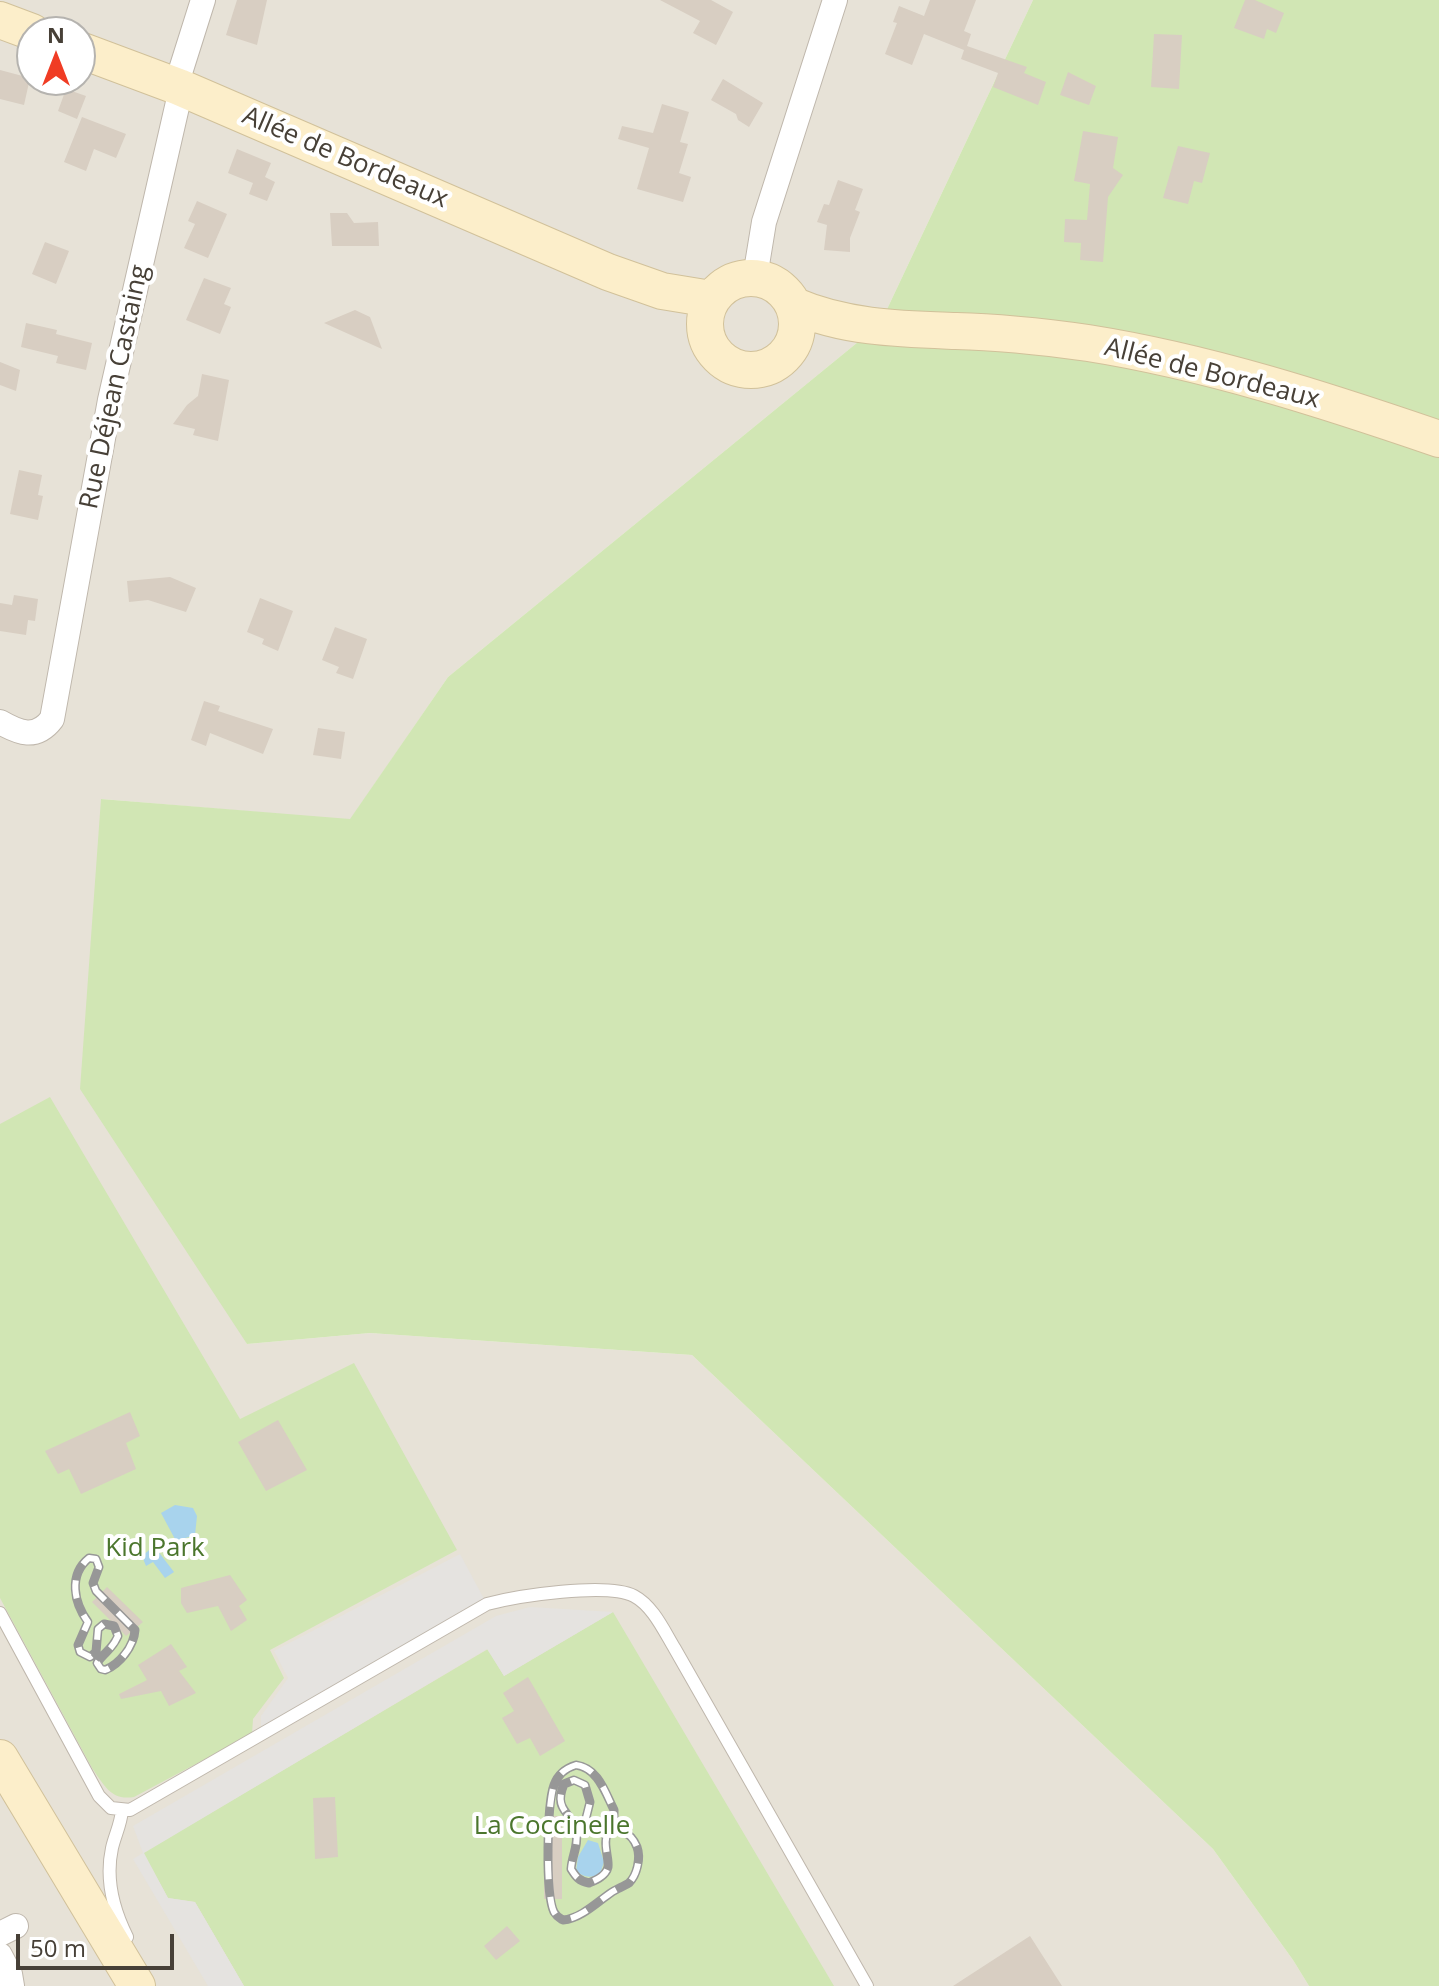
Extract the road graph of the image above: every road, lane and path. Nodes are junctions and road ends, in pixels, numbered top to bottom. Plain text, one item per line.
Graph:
1 (203, 0) edge
2 (835, 0) edge
3 (96, 56) edge
4 (179, 87) junction
5 (608, 272) junction
6 (755, 277) junction
7 (711, 299) junction
8 (795, 306) junction
9 (933, 330) junction
10 (706, 337) junction
11 (791, 347) junction
12 (1439, 439) edge
13 (0, 722) edge
14 (0, 1613) edge
15 (0, 1758) edge
16 (122, 1810) junction
17 (132, 1947) dead end
18 (0, 1955) edge
19 (12, 1986) edge
20 (137, 1986) edge
21 (867, 1986) edge

1 - 4 street, Rue Déjean Castaing
2 - 6 street
3 - 4 main road, Allée de Bordeaux
4 - 5 main road, Allée de Bordeaux
4 - 13 street, Rue Déjean Castaing
5 - 7 main road, Allée de Bordeaux
5 - 10 main road, Allée de Bordeaux
6 - 7 main road
6 - 8 main road
7 - 10 main road
8 - 9 main road, Allée de Bordeaux
8 - 11 main road
9 - 11 main road, Allée de Bordeaux
9 - 12 main road, Allée de Bordeaux
10 - 11 main road
14 - 16 lane
15 - 20 main road
16 - 17 lane
16 - 21 lane
18 - 19 street

